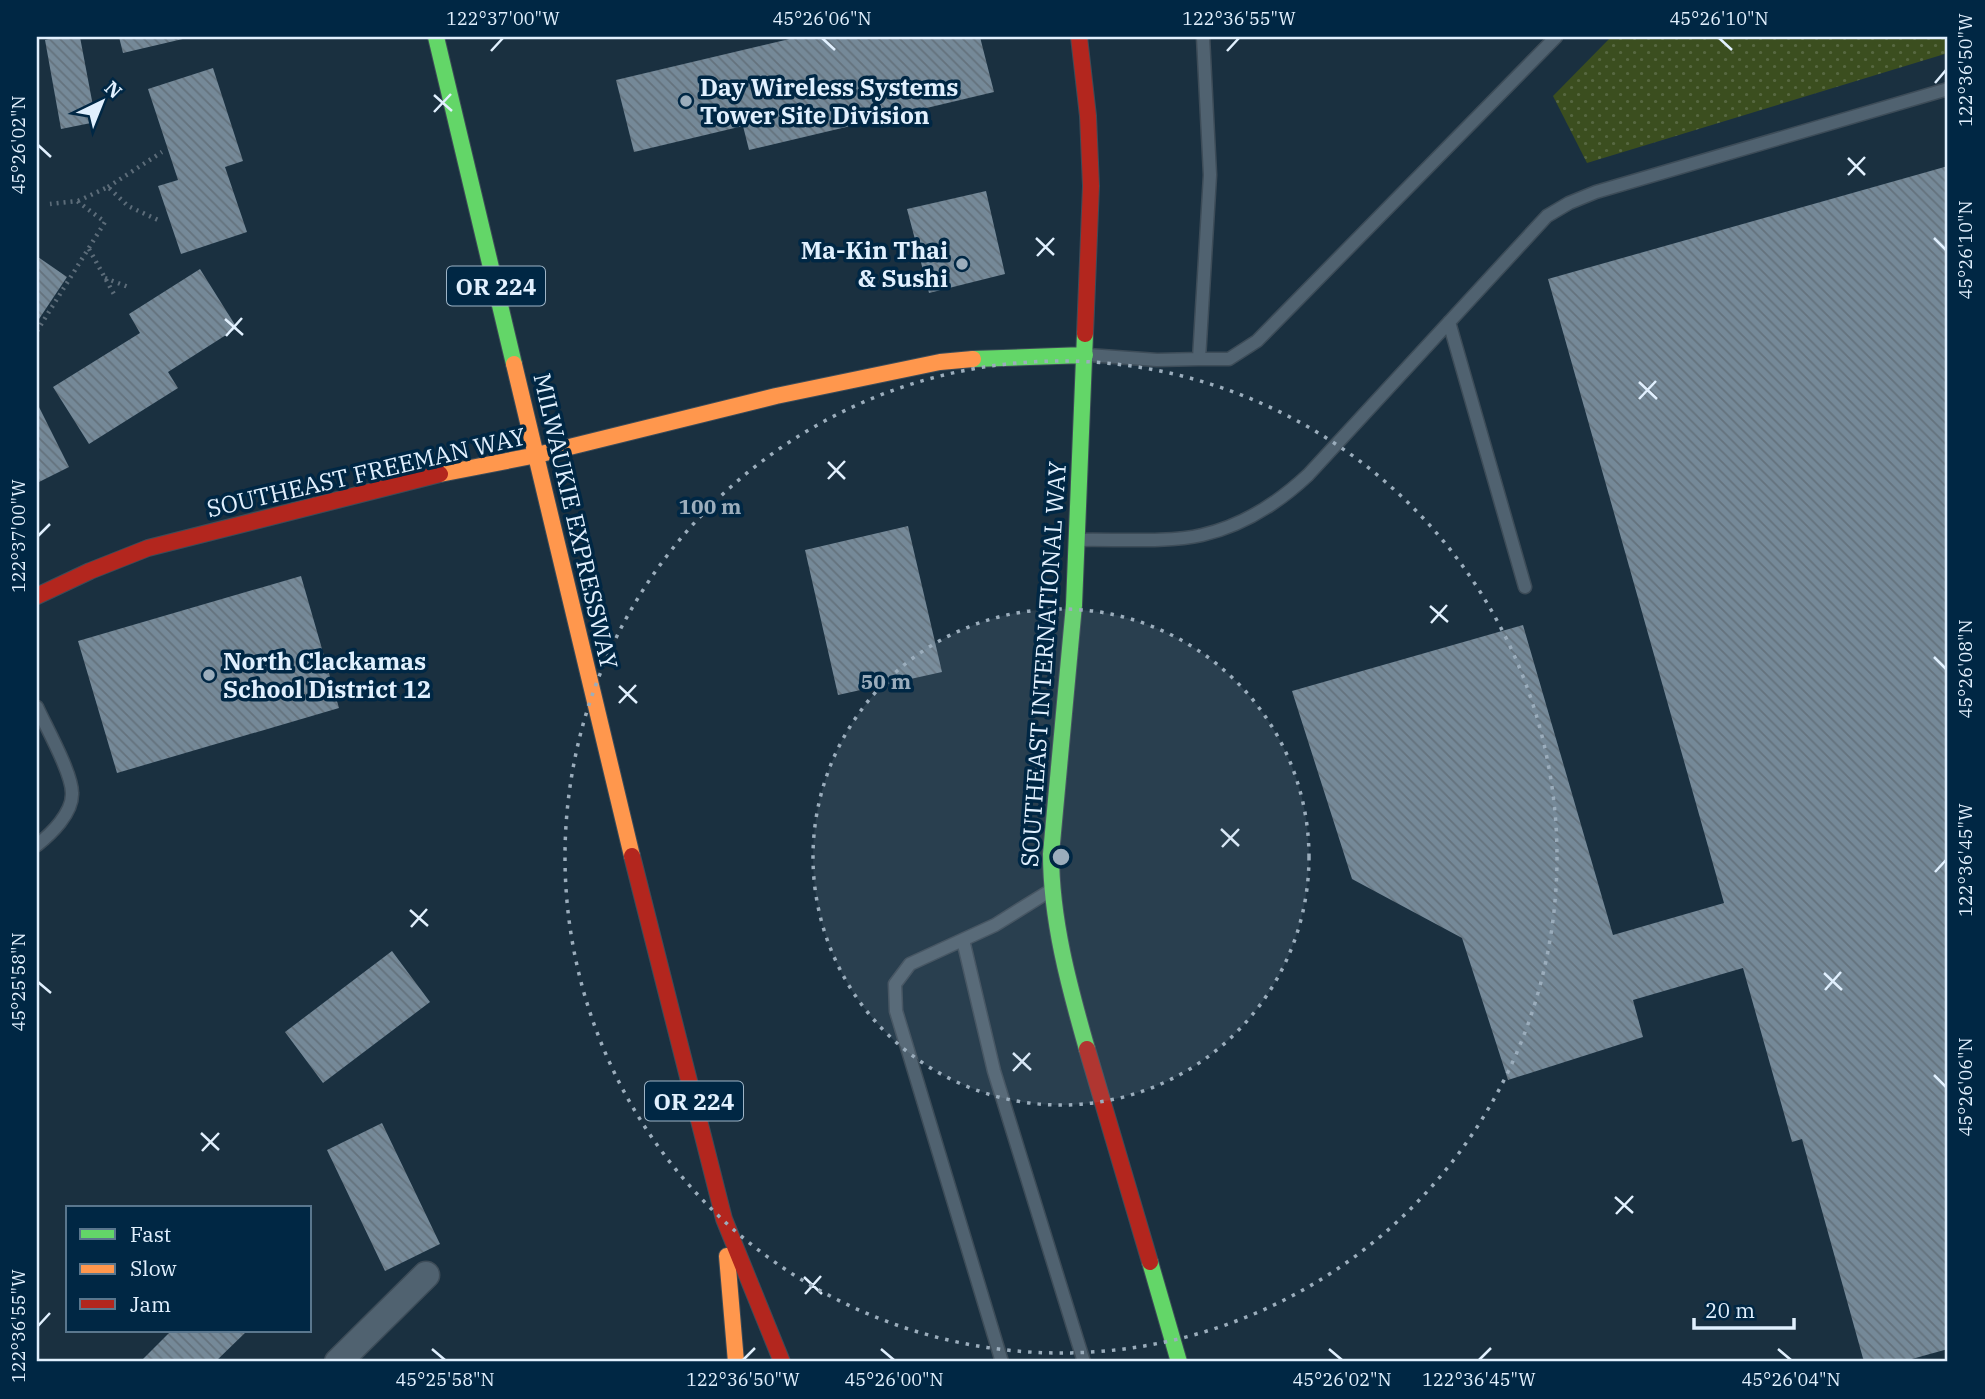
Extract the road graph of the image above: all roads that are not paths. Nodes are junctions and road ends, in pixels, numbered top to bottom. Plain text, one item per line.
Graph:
1 (436, 37) edge
2 (1079, 37) edge
3 (1203, 37) edge
4 (1556, 37) edge
5 (1948, 89) edge
6 (1449, 322) junction
7 (1085, 355) junction
8 (1199, 359) junction
9 (537, 455) junction
10 (1077, 540) junction
11 (1525, 587) dead end
12 (37, 596) edge
13 (37, 707) edge
14 (37, 845) edge
15 (1051, 890) junction
16 (963, 940) junction
17 (724, 1219) junction
18 (426, 1275) dead end
19 (338, 1362) edge
20 (736, 1362) edge
21 (782, 1362) edge
22 (1002, 1362) edge
23 (1084, 1362) edge
24 (1179, 1362) edge

1 - 9 main road, MILWAUKIE EXPRESSWAY / OR 224
2 - 7 main road, SOUTHEAST INTERNATIONAL WAY
3 - 8 lane
4 - 8 lane
5 - 6 lane
6 - 10 lane
6 - 11 lane
7 - 8 lane
7 - 9 main road, SOUTHEAST FREEMAN WAY
7 - 10 main road, SOUTHEAST INTERNATIONAL WAY
9 - 12 main road, SOUTHEAST FREEMAN WAY
9 - 17 main road, MILWAUKIE EXPRESSWAY / OR 224
10 - 15 main road, SOUTHEAST INTERNATIONAL WAY
13 - 14 lane
15 - 16 lane
15 - 24 main road, SOUTHEAST INTERNATIONAL WAY
16 - 22 lane
16 - 23 lane
17 - 20 main road, MILWAUKIE EXPRESSWAY / OR 224
17 - 21 main road, MILWAUKIE EXPRESSWAY / OR 224
18 - 19 street

